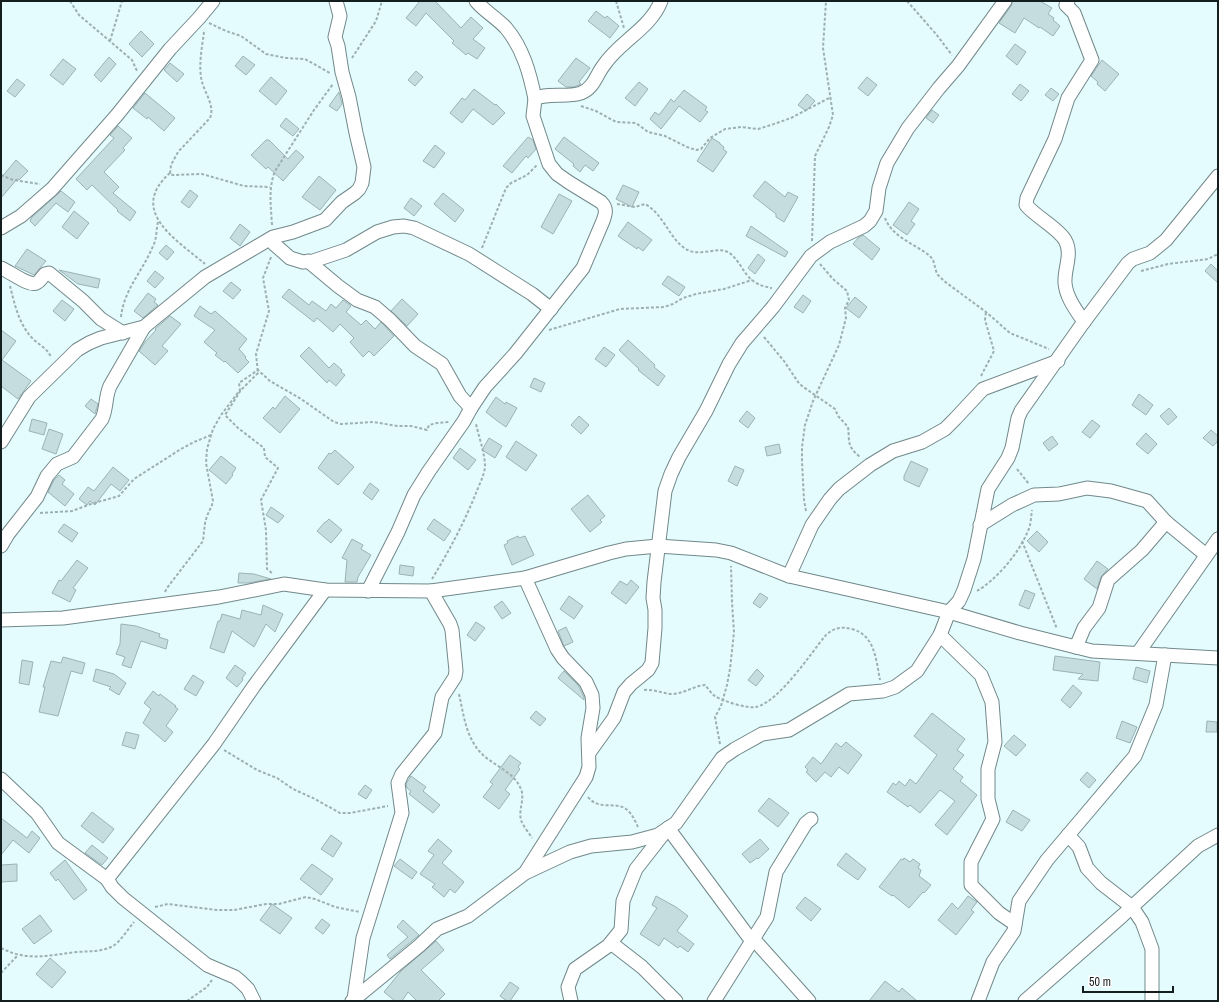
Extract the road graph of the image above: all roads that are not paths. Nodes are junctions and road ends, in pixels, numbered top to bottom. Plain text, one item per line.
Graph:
1 (213, 1) edge
2 (336, 1) edge
3 (476, 1) edge
4 (661, 1) edge
5 (1005, 1) edge
6 (1068, 1) edge
7 (535, 99) junction
8 (1218, 176) edge
9 (1, 228) edge
10 (274, 240) junction
11 (308, 262) junction
12 (3, 269) edge
13 (552, 309) junction
14 (1084, 322) junction
15 (144, 327) junction
16 (121, 332) junction
17 (1059, 358) junction
18 (470, 408) junction
19 (1, 442) edge
20 (1166, 522) junction
21 (980, 525) junction
22 (1218, 539) edge
23 (1, 546) edge
24 (658, 546) junction
25 (1206, 555) junction
26 (789, 576) junction
27 (525, 578) junction
28 (325, 590) junction
29 (368, 591) junction
30 (427, 591) junction
31 (948, 612) junction
32 (1, 620) edge
33 (940, 634) junction
34 (1076, 647) junction
35 (1138, 653) junction
36 (1165, 655) junction
37 (1218, 658) edge
38 (589, 753) junction
39 (3, 785) edge
40 (811, 819) dead end
41 (668, 828) junction
42 (1068, 835) junction
43 (1218, 835) edge
44 (525, 873) junction
45 (107, 878) junction
46 (1132, 907) junction
47 (1015, 924) junction
48 (753, 940) junction
49 (611, 943) junction
50 (353, 1000) edge
51 (254, 1001) edge
52 (571, 1001) edge
53 (676, 1001) edge
54 (714, 1001) edge
55 (809, 1001) edge
56 (978, 1001) edge
57 (1025, 1001) edge
58 (1152, 1001) edge

1 - 9 street
2 - 10 street
3 - 7 street
4 - 7 street
5 - 24 street
6 - 14 street
7 - 13 street
8 - 14 street
10 - 11 street
10 - 15 street
11 - 13 street
11 - 18 street
12 - 16 street
13 - 18 street
14 - 17 street
15 - 16 street
15 - 23 street
16 - 19 street
17 - 21 street
17 - 26 street
18 - 29 street
20 - 21 street
20 - 25 street
20 - 34 street
21 - 31 street
22 - 25 street
24 - 26 street
24 - 27 street
24 - 38 street
25 - 35 street
26 - 31 street
27 - 30 street
27 - 38 street
28 - 29 street
28 - 32 street
28 - 45 street
29 - 30 street
30 - 50 street
31 - 33 street
31 - 34 street
33 - 41 street
33 - 47 street
34 - 35 street
35 - 36 street
36 - 37 street
36 - 42 street
38 - 44 street
39 - 45 street
40 - 48 street
41 - 44 street
41 - 48 street
41 - 49 street
42 - 46 street
42 - 47 street
43 - 46 street
44 - 50 street
45 - 51 street
46 - 57 street
46 - 58 street
47 - 56 street
48 - 54 street
48 - 55 street
49 - 52 street
49 - 53 street

